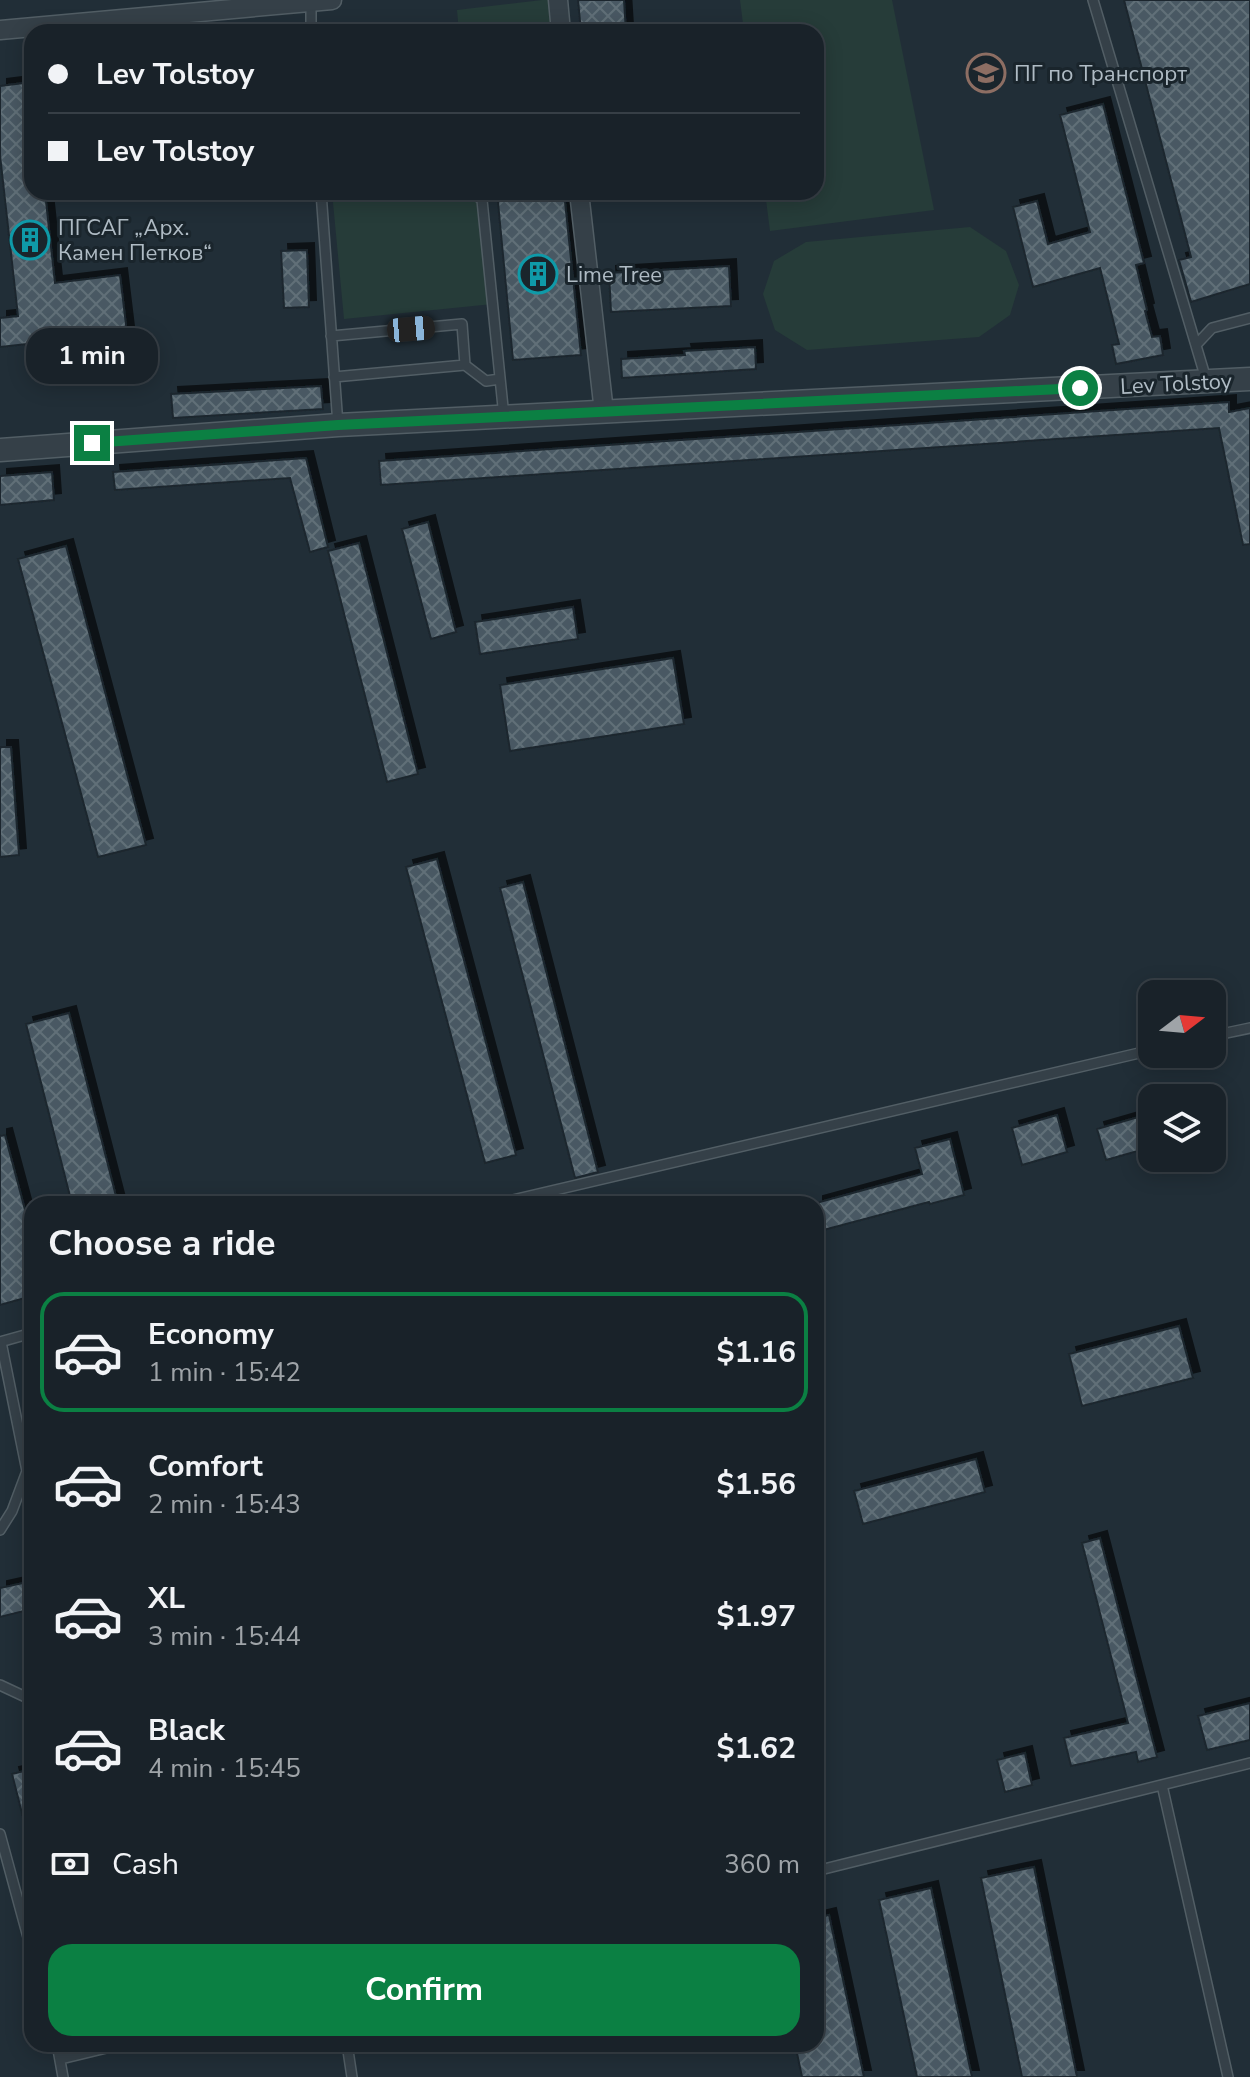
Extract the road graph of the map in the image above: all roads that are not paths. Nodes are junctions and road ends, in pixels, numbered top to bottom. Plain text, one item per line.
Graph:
1 (332, 0) edge
2 (558, 0) edge
3 (1093, 0) edge
4 (311, 2) junction
5 (273, 3) edge
6 (136, 8) edge
7 (37, 24) edge
8 (311, 24) edge
9 (560, 24) edge
10 (24, 26) edge
11 (0, 30) edge
12 (322, 200) edge
13 (482, 200) edge
14 (580, 200) edge
15 (1250, 318) edge
16 (331, 336) junction
17 (1196, 345) junction
18 (465, 365) junction
19 (334, 377) junction
20 (500, 379) junction
21 (1250, 379) edge
22 (1207, 382) junction
23 (604, 412) junction
24 (504, 417) junction
25 (338, 425) junction
26 (0, 450) edge
27 (1250, 1028) edge
28 (1226, 1033) edge
29 (1138, 1053) edge
30 (530, 1196) edge
31 (24, 1335) edge
32 (1, 1342) edge
33 (24, 1456) edge
34 (24, 1479) edge
35 (0, 1530) edge
36 (0, 1685) edge
37 (24, 1696) edge
38 (1250, 1763) edge
39 (1162, 1785) junction
40 (0, 1834) edge
41 (824, 1869) edge
42 (24, 1922) edge
43 (59, 2052) edge
44 (90, 2052) edge
45 (348, 2052) edge
46 (61, 2059) junction
47 (63, 2077) edge
48 (352, 2077) edge
49 (1228, 2077) edge

1 - 4 street
2 - 9 street
3 - 17 lane
4 - 5 street
4 - 8 lane
5 - 6 street
6 - 7 street
10 - 11 street
12 - 16 lane
13 - 20 lane
14 - 23 street
15 - 17 lane
16 - 18 lane
16 - 19 lane
17 - 22 lane
18 - 19 lane
18 - 20 lane
19 - 25 lane
20 - 24 lane
21 - 22 street, Lev Tolstoy
22 - 23 street, Lev Tolstoy
23 - 24 street, Lev Tolstoy
24 - 25 street, Lev Tolstoy
25 - 26 street, Lev Tolstoy
27 - 28 lane
29 - 30 lane
31 - 32 lane
32 - 33 lane
34 - 35 lane
36 - 37 lane
38 - 39 lane
39 - 41 lane
39 - 49 lane
40 - 42 lane
43 - 46 lane
44 - 46 lane
45 - 48 lane
46 - 47 lane

